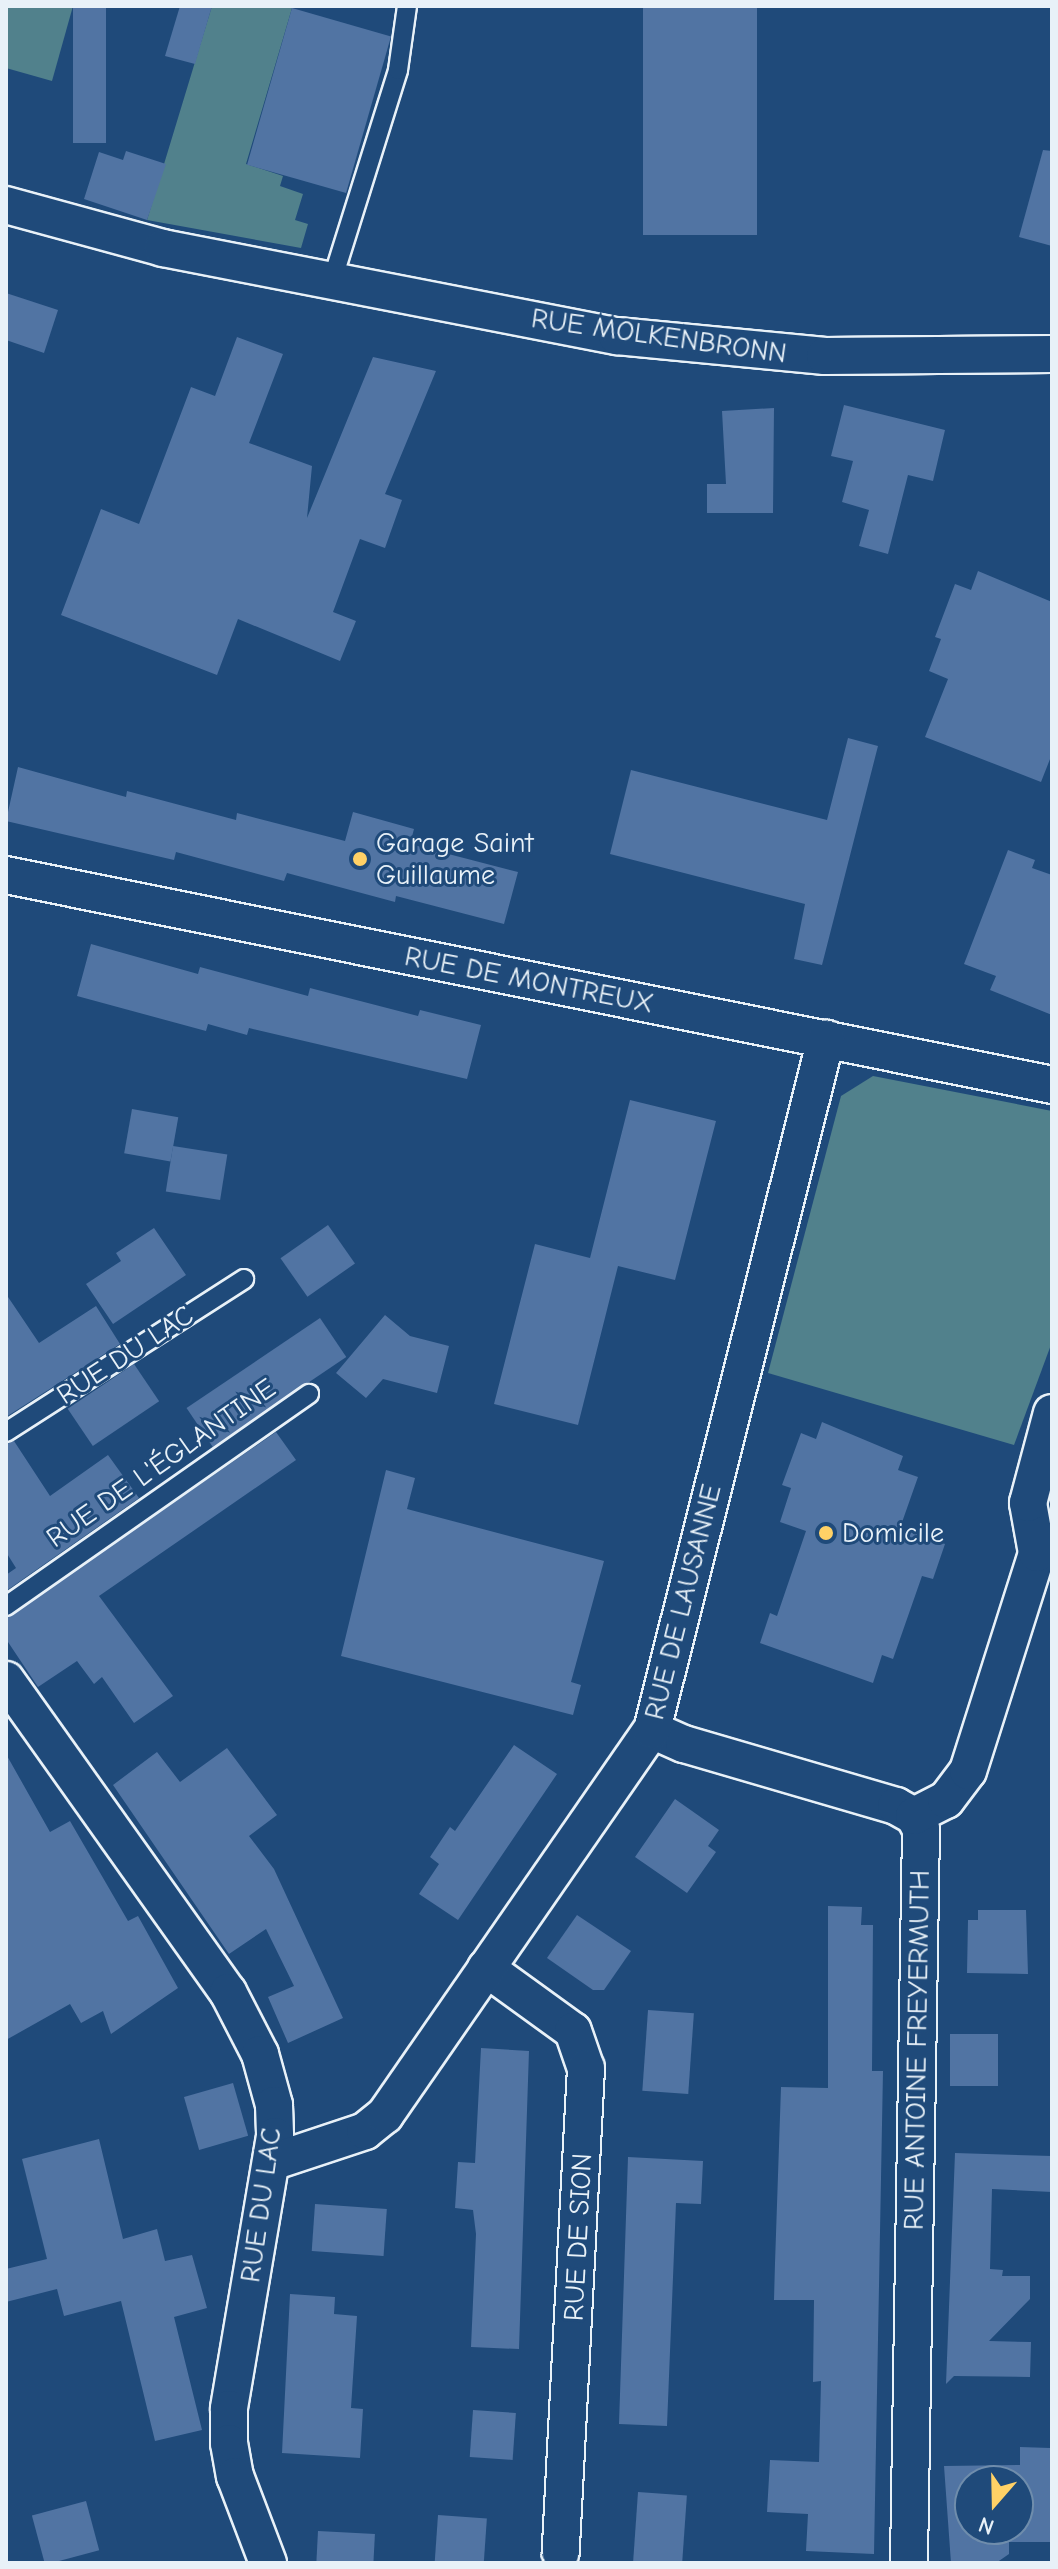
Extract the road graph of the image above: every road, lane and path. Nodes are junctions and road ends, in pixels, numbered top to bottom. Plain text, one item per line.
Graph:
1 (407, 6) edge
2 (6, 205) edge
3 (332, 281) junction
4 (1052, 354) edge
5 (6, 875) edge
6 (826, 1039) junction
7 (1052, 1085) edge
8 (244, 1279) dead end
9 (309, 1394) dead end
10 (1052, 1413) edge
11 (6, 1432) edge
12 (6, 1606) edge
13 (6, 1680) edge
14 (652, 1730) junction
15 (914, 1816) junction
16 (486, 1968) junction
17 (272, 2162) junction
18 (561, 2552) dead end
19 (268, 2563) edge
20 (909, 2563) edge

1 - 3 lane
2 - 3 street, RUE MOLKENBRONN
3 - 4 street, RUE MOLKENBRONN
5 - 6 street, RUE DE MONTREUX
6 - 7 street, RUE DE MONTREUX
6 - 14 street, RUE DE LAUSANNE
8 - 11 lane, RUE DU LAC
9 - 12 lane, RUE DE L'ÉGLANTINE
10 - 15 street
13 - 17 street, RUE DU LAC
14 - 15 street
14 - 16 street, RUE DE LAUSANNE
15 - 20 street, RUE ANTOINE FREYERMUTH
16 - 17 street, RUE DE LAUSANNE
16 - 18 street, RUE DE SION
17 - 19 street, RUE DU LAC

